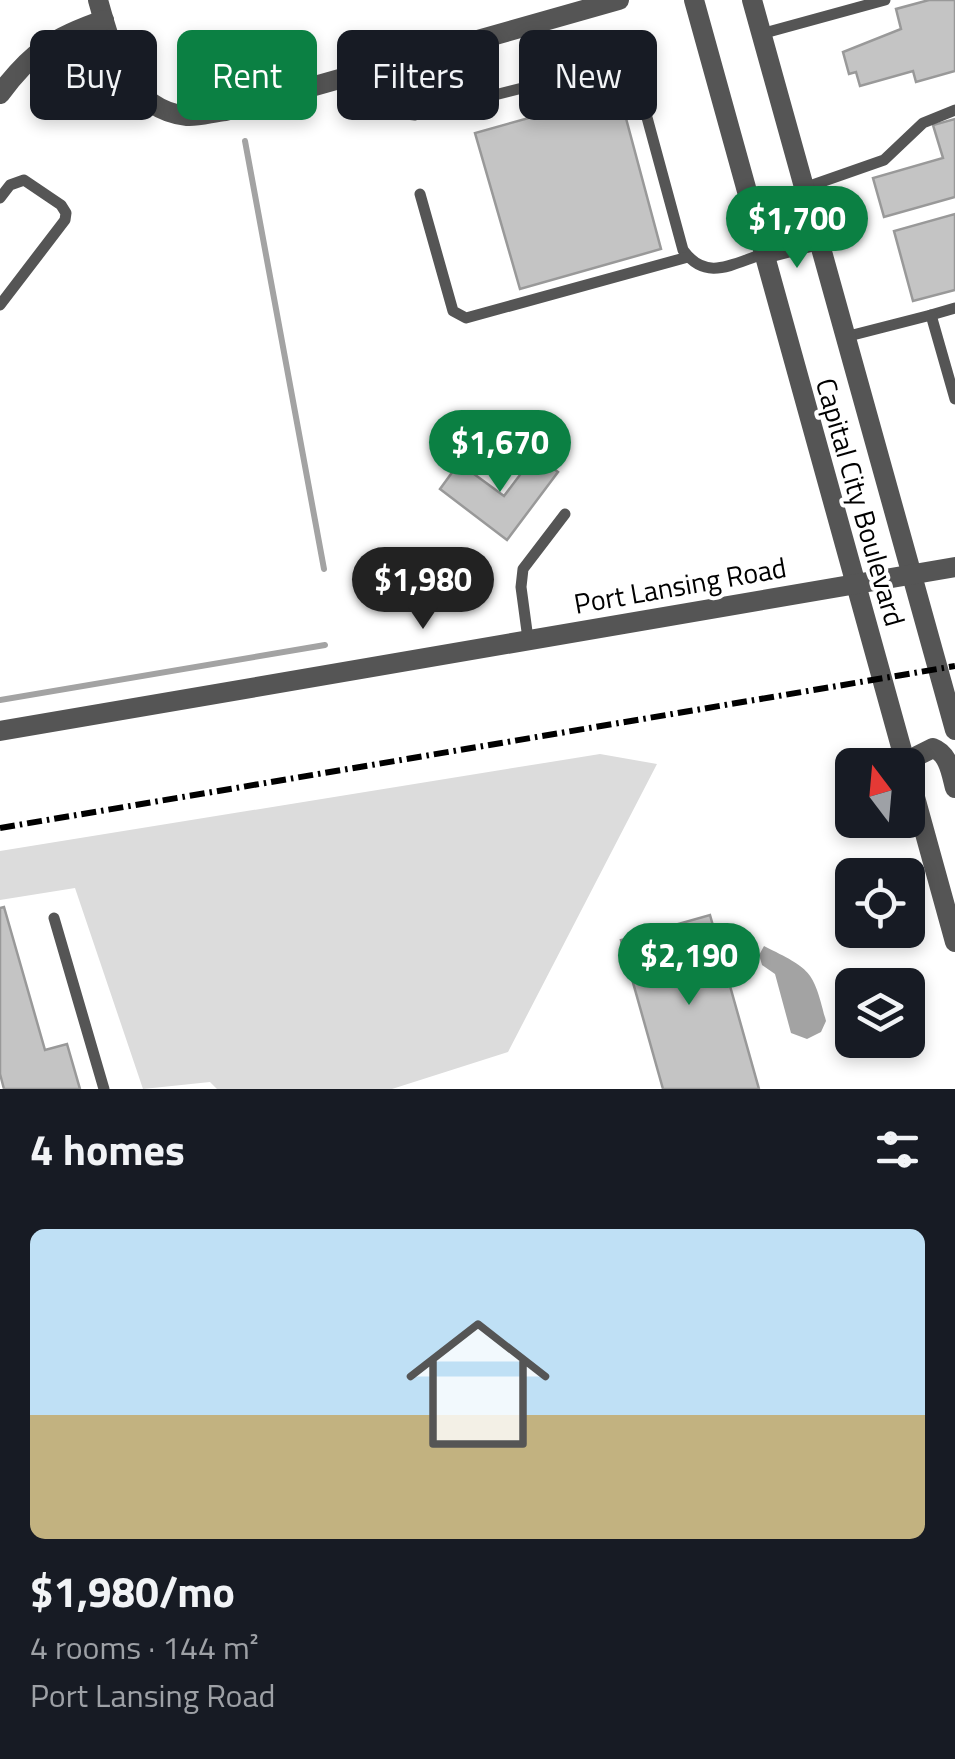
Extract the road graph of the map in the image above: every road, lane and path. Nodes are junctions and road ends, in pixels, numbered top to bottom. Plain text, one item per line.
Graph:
1 (619, 0) edge
2 (694, 0) edge
3 (752, 0) edge
4 (886, 0) edge
5 (101, 10) edge
6 (499, 34) edge
7 (761, 34) junction
8 (337, 80) edge
9 (4, 81) edge
10 (499, 93) edge
11 (955, 110) edge
12 (804, 188) junction
13 (420, 194) dead end
14 (0, 198) edge
15 (818, 240) junction
16 (763, 254) junction
17 (688, 258) junction
18 (0, 276) edge
19 (14, 286) junction
20 (0, 305) edge
21 (955, 308) edge
22 (931, 315) junction
23 (845, 337) junction
24 (955, 400) edge
25 (565, 514) dead end
26 (955, 567) edge
27 (911, 574) junction
28 (855, 583) junction
29 (528, 639) junction
30 (955, 730) edge
31 (0, 731) edge
32 (901, 748) edge
33 (925, 752) edge
34 (955, 788) edge
35 (925, 834) edge
36 (54, 918) dead end
37 (955, 942) edge
38 (104, 1089) edge

1 - 6 street
2 - 16 street, Capital City Boulevard
3 - 7 street, Capital City Boulevard
4 - 7 lane
5 - 8 street
5 - 9 street
7 - 12 street, Capital City Boulevard
10 - 17 lane
11 - 12 lane
12 - 15 street, Capital City Boulevard
13 - 17 lane
14 - 19 lane
15 - 16 street
15 - 23 street, Capital City Boulevard
16 - 17 lane
16 - 28 street, Capital City Boulevard
18 - 19 lane
19 - 20 lane
21 - 22 lane
22 - 23 lane
22 - 24 lane
23 - 27 street, Capital City Boulevard
25 - 29 lane
26 - 27 street, Port Lansing Road
27 - 28 street, Port Lansing Road
27 - 30 street, Capital City Boulevard
28 - 29 street, Port Lansing Road
28 - 32 street, Capital City Boulevard
29 - 31 street, Port Lansing Road
33 - 34 street
35 - 37 street, Capital City Boulevard
36 - 38 lane

